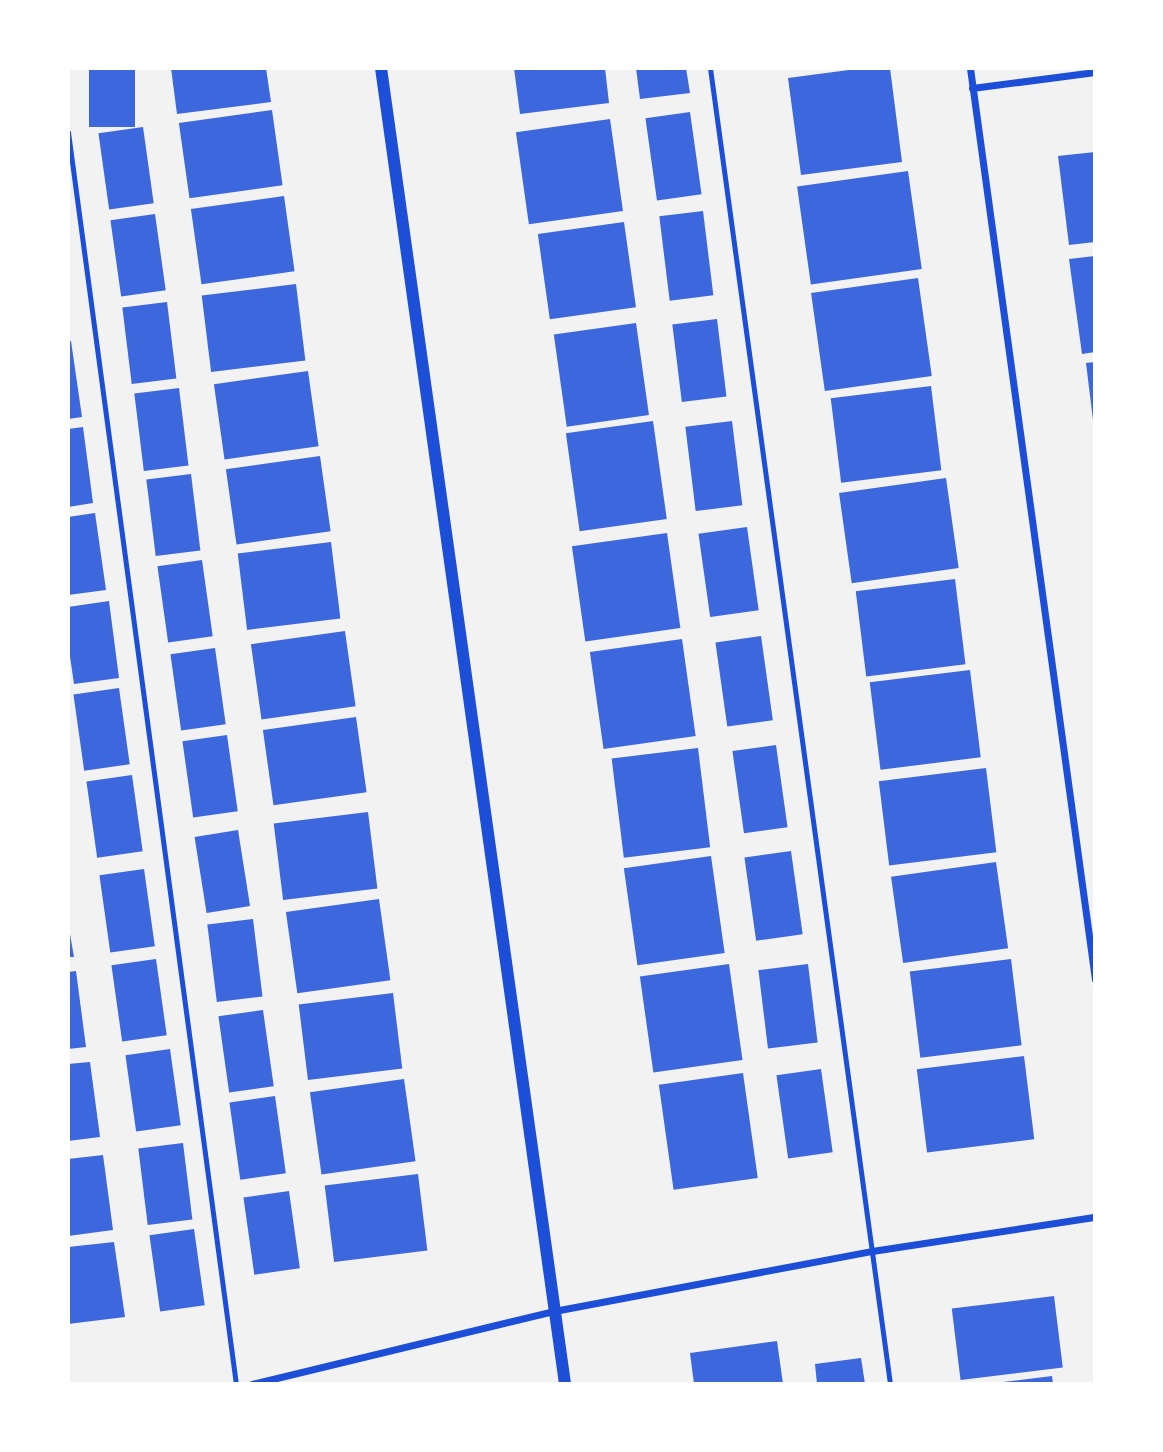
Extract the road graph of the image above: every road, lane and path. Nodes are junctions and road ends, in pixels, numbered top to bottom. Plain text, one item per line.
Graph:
1 (381, 68) edge
2 (710, 68) edge
3 (970, 68) edge
4 (1095, 72) edge
5 (972, 89) junction
6 (68, 132) edge
7 (1095, 979) edge
8 (1095, 1217) edge
9 (872, 1251) junction
10 (554, 1311) junction
11 (236, 1384) edge
12 (252, 1384) edge
13 (565, 1384) edge
14 (890, 1384) edge

1 - 10 street
2 - 9 lane
3 - 5 street
4 - 5 street
5 - 7 street
6 - 11 lane
8 - 9 street
9 - 10 street
9 - 14 lane
10 - 12 street
10 - 13 street

